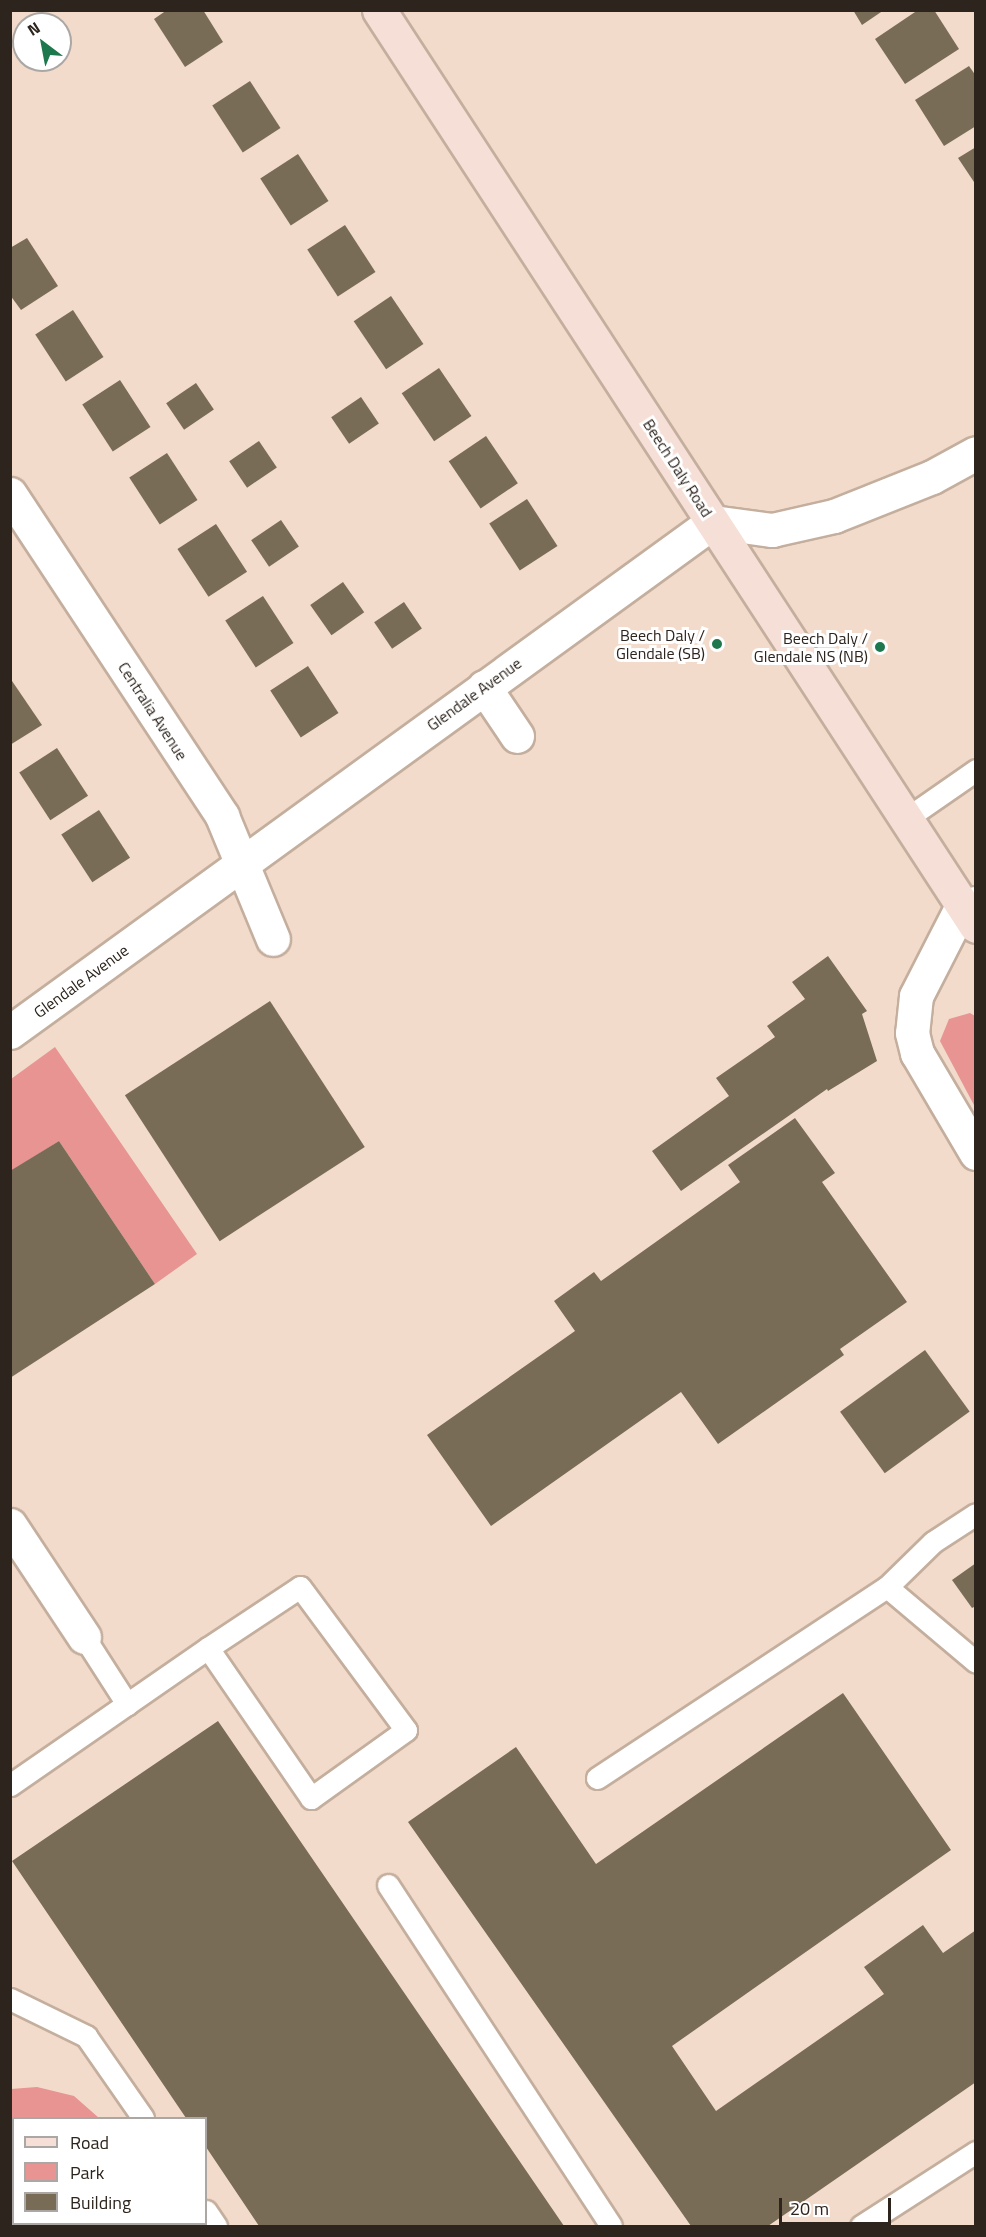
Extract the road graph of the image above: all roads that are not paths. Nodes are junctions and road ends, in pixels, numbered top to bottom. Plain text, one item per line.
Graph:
1 (379, 10) edge
2 (975, 453) edge
3 (10, 494) edge
4 (713, 522) junction
5 (484, 687) junction
6 (517, 736) dead end
7 (975, 770) edge
8 (907, 818) junction
9 (242, 864) junction
10 (971, 912) edge
11 (273, 939) dead end
12 (10, 1032) edge
13 (975, 1153) edge
14 (975, 1514) edge
15 (10, 1526) edge
16 (886, 1587) junction
17 (84, 1637) joint
18 (208, 1648) junction
19 (975, 1662) edge
20 (127, 1704) junction
21 (597, 1778) dead end
22 (10, 1785) edge
23 (388, 1885) dead end
24 (10, 1999) edge
25 (142, 2117) edge
26 (975, 2152) edge
27 (207, 2212) edge
28 (216, 2226) edge
29 (610, 2226) edge
30 (861, 2226) edge

1 - 4 main road, Beech Daly Road
2 - 4 street
3 - 9 street, Centralia Avenue
4 - 5 street, Glendale Avenue
4 - 8 main road, Beech Daly Road
5 - 6 street
5 - 9 street, Glendale Avenue
7 - 8 lane
8 - 10 main road, Beech Daly Road
9 - 11 street, Centralia Avenue
9 - 12 street, Glendale Avenue
10 - 13 street
14 - 16 lane
15 - 17 street
16 - 19 lane
16 - 21 lane
17 - 20 lane
18 - 18 lane
18 - 20 lane
20 - 22 lane
23 - 29 lane
24 - 25 lane
26 - 30 lane
27 - 28 lane

